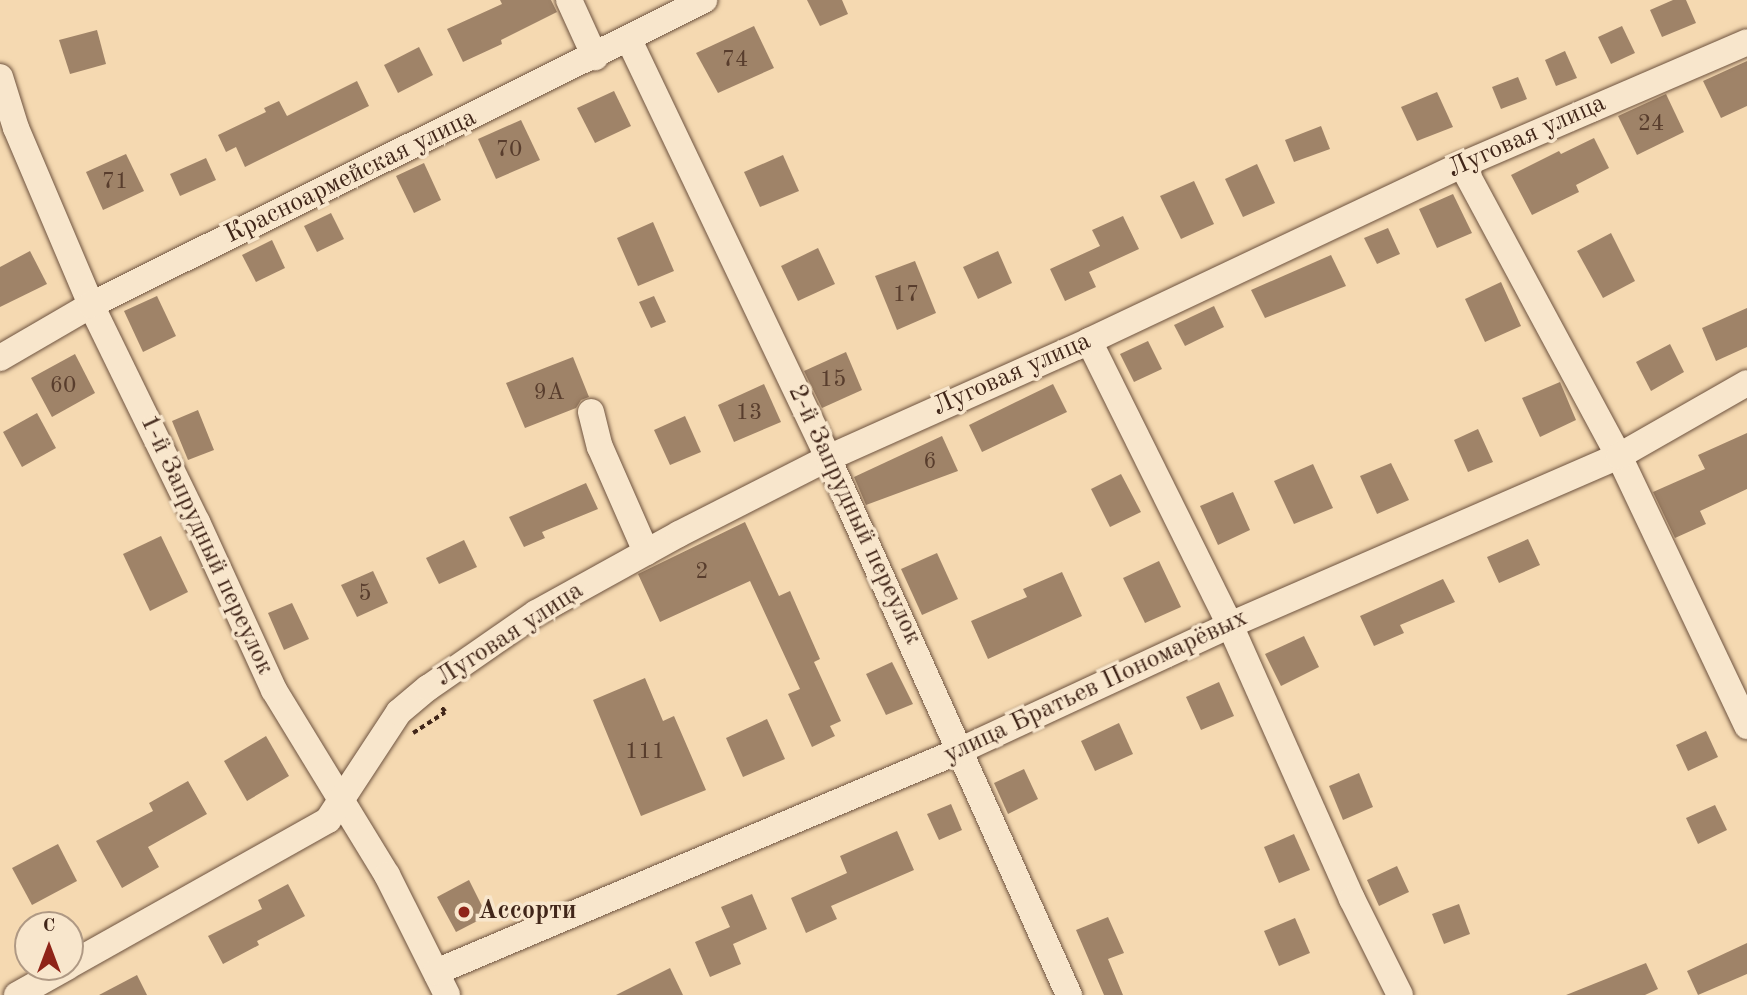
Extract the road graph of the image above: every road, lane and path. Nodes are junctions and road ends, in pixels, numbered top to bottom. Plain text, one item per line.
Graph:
1 (569, 0) edge
2 (704, 0) edge
3 (629, 40) junction
4 (1747, 42) edge
5 (595, 57) junction
6 (0, 77) edge
7 (1462, 165) junction
8 (92, 305) junction
9 (1089, 341) junction
10 (0, 358) edge
11 (1747, 383) edge
12 (591, 412) dead end
13 (1619, 456) junction
14 (828, 458) junction
15 (646, 552) junction
16 (1230, 625) junction
17 (1747, 726) edge
18 (961, 750) junction
19 (343, 801) junction
20 (84, 957) edge
21 (42, 981) edge
22 (442, 983) edge
23 (17, 995) edge
24 (1069, 995) edge
25 (1400, 995) edge

1 - 5 street
2 - 3 street, Красноармейская улица
3 - 5 street, Красноармейская улица
3 - 14 street, 2-й Запрудный переулок
4 - 7 street, Луговая улица
5 - 8 street, Красноармейская улица
6 - 8 street, 1-й Запрудный переулок
7 - 9 street, Луговая улица
7 - 13 street
8 - 10 street, Красноармейская улица
8 - 19 street, 1-й Запрудный переулок
9 - 14 street, Луговая улица
9 - 16 street
11 - 13 street, улица Братьев Пономарёвых
12 - 15 street
13 - 16 street, улица Братьев Пономарёвых
13 - 17 street
14 - 15 street, Луговая улица
14 - 18 street, 2-й Запрудный переулок
15 - 19 street, Луговая улица
16 - 18 street, улица Братьев Пономарёвых
16 - 25 street
18 - 22 street, улица Братьев Пономарёвых
18 - 24 street, 2-й Запрудный переулок
19 - 20 street
19 - 22 street, 1-й Запрудный переулок
21 - 23 street

